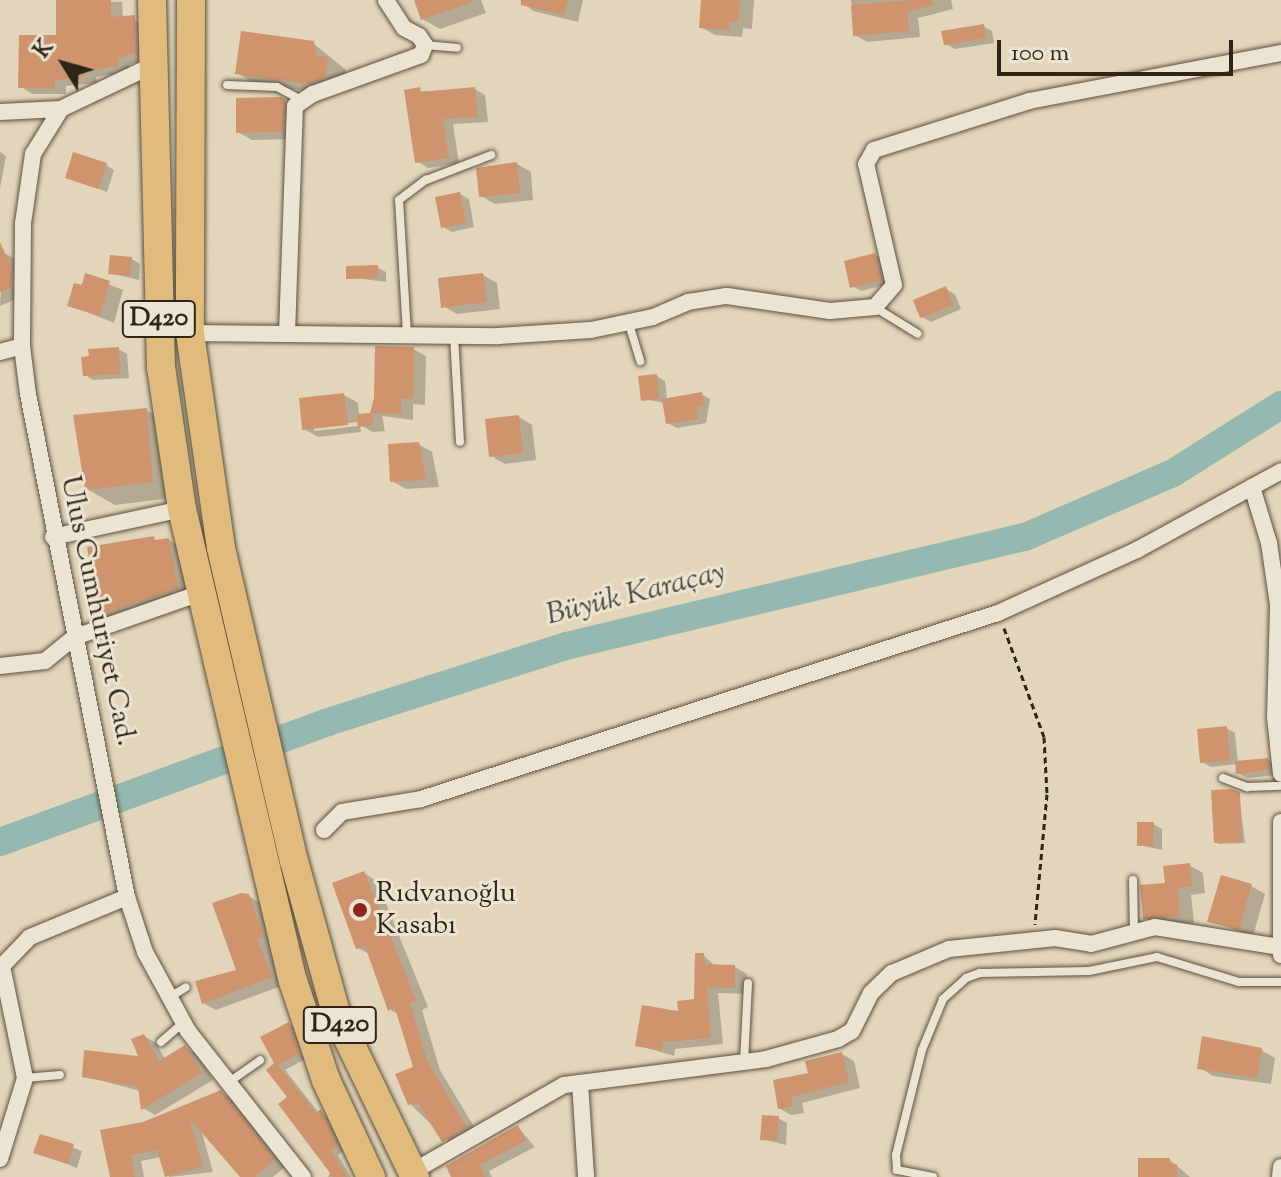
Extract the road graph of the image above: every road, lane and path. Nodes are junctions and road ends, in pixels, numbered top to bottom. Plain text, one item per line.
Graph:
1 (152, 0) edge
2 (191, 0) edge
3 (386, 0) edge
4 (425, 45) junction
5 (457, 48) dead end
6 (1281, 53) edge
7 (151, 66) junction
8 (227, 85) dead end
9 (300, 99) junction
10 (61, 109) junction
11 (0, 112) edge
12 (491, 155) dead end
13 (875, 307) junction
14 (629, 324) junction
15 (190, 333) junction
16 (287, 334) junction
17 (407, 334) junction
18 (918, 334) dead end
19 (454, 335) junction
20 (22, 346) junction
21 (0, 352) edge
22 (640, 361) dead end
23 (460, 442) dead end
24 (1281, 471) edge
25 (1252, 487) junction
26 (182, 509) junction
27 (53, 537) junction
28 (198, 594) junction
29 (998, 613) junction
30 (75, 637) junction
31 (0, 666) edge
32 (1281, 774) edge
33 (1223, 778) dead end
34 (1281, 786) edge
35 (1281, 822) edge
36 (324, 830) dead end
37 (1133, 880) dead end
38 (127, 897) junction
39 (1134, 930) junction
40 (1033, 940) junction
41 (1280, 947) edge
42 (1281, 955) edge
43 (1281, 982) edge
44 (748, 983) dead end
45 (186, 987) dead end
46 (166, 999) junction
47 (183, 1023) junction
48 (161, 1042) dead end
49 (260, 1060) dead end
50 (744, 1062) junction
51 (60, 1075) dead end
52 (25, 1078) junction
53 (229, 1082) junction
54 (580, 1083) junction
55 (0, 1159) edge
56 (1281, 1167) edge
57 (414, 1174) edge
58 (303, 1177) edge
59 (371, 1177) edge
60 (586, 1177) edge
61 (933, 1177) edge
62 (1280, 1177) edge

1 - 7 highway, D420
2 - 15 highway
3 - 4 street
4 - 5 lane
4 - 9 street
6 - 13 street
7 - 10 street
7 - 26 highway, D420
8 - 9 lane
9 - 16 street
10 - 11 street
10 - 20 street, Ulus Cumhuriyet Cad.
12 - 17 lane
13 - 14 street
13 - 18 lane
14 - 19 street
14 - 22 lane
15 - 16 street
15 - 57 highway, D420
16 - 17 street
17 - 19 street
19 - 23 lane
20 - 21 street
20 - 27 street, Ulus Cumhuriyet Cad.
24 - 25 street
25 - 29 street
25 - 32 street
26 - 27 street
26 - 28 highway, D420
27 - 30 street, Ulus Cumhuriyet Cad.
28 - 30 street
28 - 59 highway, D420
29 - 36 street
29 - 40 path
30 - 31 street
30 - 38 street, Ulus Cumhuriyet Cad.
33 - 34 lane
35 - 41 street
37 - 39 lane
38 - 46 street, Ulus Cumhuriyet Cad.
38 - 52 street
39 - 40 street
39 - 41 street
40 - 50 street
41 - 42 street
43 - 61 lane
44 - 50 lane
45 - 46 lane
46 - 47 street, Ulus Cumhuriyet Cad.
47 - 48 lane
47 - 53 street, Ulus Cumhuriyet Cad.
49 - 53 lane
50 - 54 street
51 - 52 lane
52 - 55 street
53 - 58 street, Ulus Cumhuriyet Cad.
54 - 57 street
54 - 60 street
56 - 62 street

